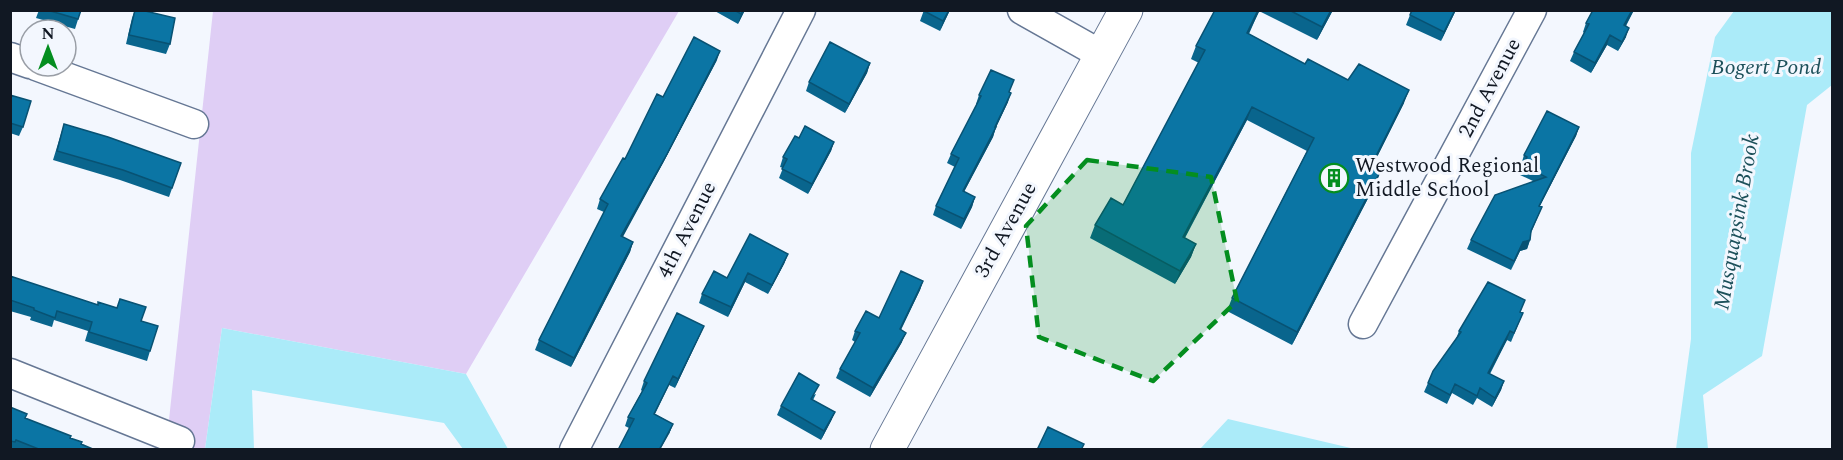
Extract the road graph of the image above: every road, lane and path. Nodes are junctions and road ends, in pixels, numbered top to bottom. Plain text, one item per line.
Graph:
1 (801, 10) edge
2 (1022, 10) edge
3 (1126, 10) edge
4 (1532, 10) edge
5 (1102, 55) junction
6 (69, 78) edge
7 (194, 124) dead end
8 (1363, 324) dead end
9 (10, 373) edge
10 (180, 441) dead end
11 (574, 450) edge
12 (887, 450) edge

1 - 11 street, 4th Avenue
2 - 5 street
3 - 5 main road, 3rd Avenue
4 - 8 street, 2nd Avenue
5 - 12 main road, 3rd Avenue
6 - 7 street
9 - 10 street

